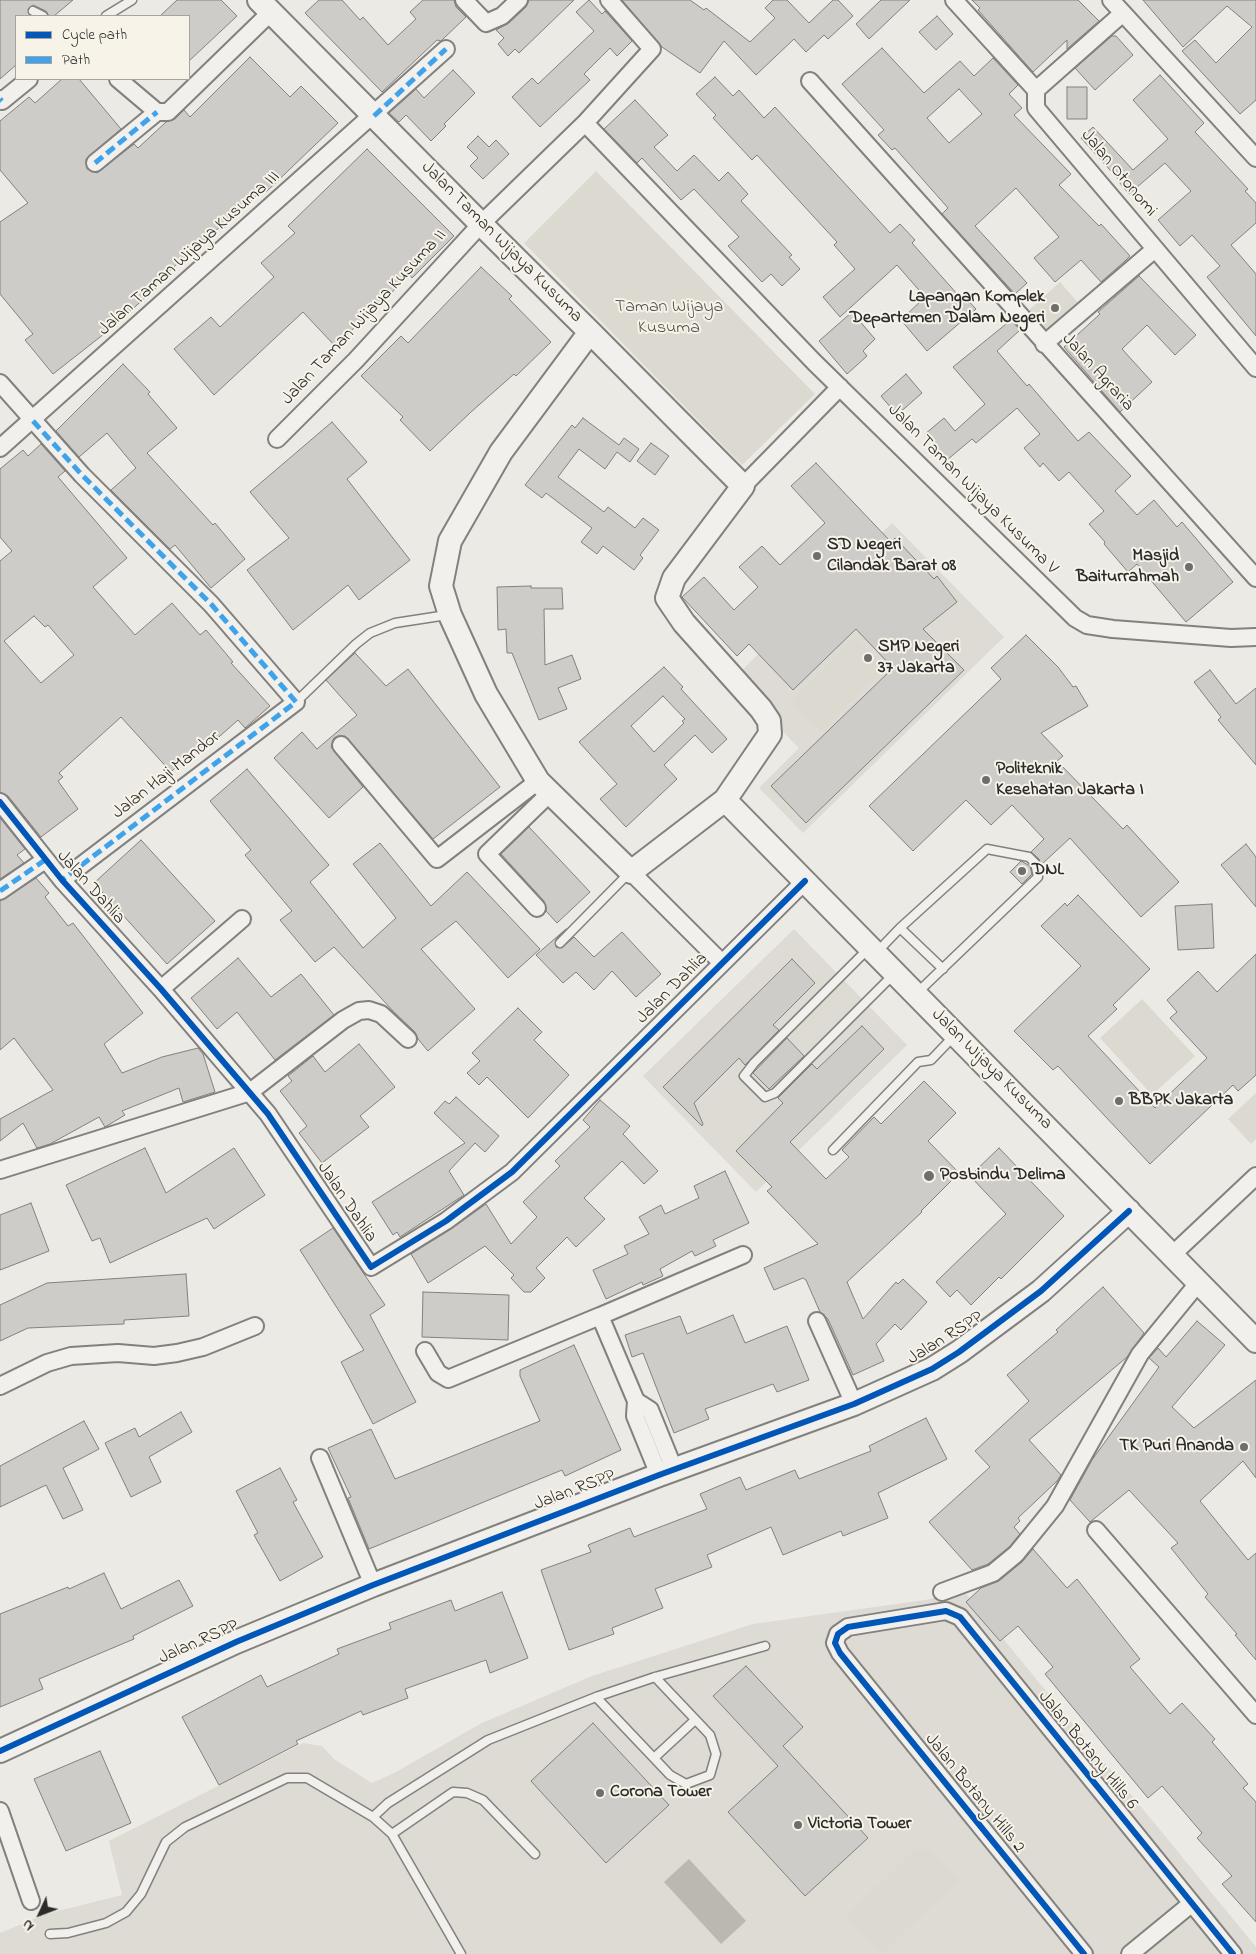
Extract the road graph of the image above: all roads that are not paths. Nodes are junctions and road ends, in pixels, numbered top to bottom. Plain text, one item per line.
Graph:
1 (132, 0) edge
2 (464, 0) edge
3 (519, 0) edge
4 (609, 0) edge
5 (954, 0) edge
6 (1111, 0) edge
7 (265, 6) edge
8 (33, 12) dead end
9 (1123, 13) junction
10 (40, 15) edge
11 (108, 15) edge
12 (446, 49) dead end
13 (28, 80) edge
14 (119, 80) edge
15 (810, 81) dead end
16 (1036, 90) junction
17 (0, 99) edge
18 (157, 112) junction
19 (374, 116) junction
20 (585, 123) junction
21 (1256, 158) edge
22 (95, 163) dead end
23 (481, 224) junction
24 (1155, 249) junction
25 (590, 332) junction
26 (1044, 344) junction
27 (1256, 368) edge
28 (0, 383) edge
29 (840, 387) junction
30 (33, 421) junction
31 (277, 439) dead end
32 (0, 448) edge
33 (743, 486) junction
34 (1256, 578) edge
35 (450, 615) junction
36 (1256, 637) edge
37 (296, 702) junction
38 (341, 745) dead end
39 (544, 787) junction
40 (725, 800) junction
41 (0, 802) edge
42 (45, 860) junction
43 (631, 872) junction
44 (62, 880) junction
45 (805, 881) junction
46 (0, 891) edge
47 (537, 908) dead end
48 (242, 919) dead end
49 (900, 928) junction
50 (560, 943) dead end
51 (873, 950) junction
52 (721, 962) junction
53 (943, 969) junction
54 (895, 973) junction
55 (160, 989) junction
56 (916, 994) junction
57 (956, 1034) junction
58 (408, 1039) dead end
59 (250, 1092) junction
60 (833, 1150) dead end
61 (0, 1170) edge
62 (1256, 1176) edge
63 (1129, 1211) junction
64 (743, 1255) dead end
65 (1172, 1255) junction
66 (1199, 1282) junction
67 (600, 1316) junction
68 (817, 1321) dead end
69 (255, 1326) dead end
70 (1256, 1341) edge
71 (425, 1350) dead end
72 (0, 1386) edge
73 (854, 1404) junction
74 (320, 1458) dead end
75 (666, 1472) junction
76 (1096, 1530) dead end
77 (373, 1586) junction
78 (942, 1592) dead end
79 (960, 1618) joint
80 (765, 1646) dead end
81 (655, 1677) junction
82 (596, 1697) junction
83 (1256, 1715) edge
84 (695, 1720) junction
85 (0, 1751) edge
86 (654, 1758) junction
87 (0, 1811) edge
88 (373, 1817) junction
89 (392, 1834) junction
90 (535, 1854) dead end
91 (31, 1901) dead end
92 (1191, 1904) junction
93 (50, 1934) dead end
94 (461, 1954) edge
95 (1084, 1954) edge
96 (1130, 1954) edge
97 (1233, 1954) edge

1 - 11 lane
2 - 3 street
4 - 20 street, Jalan Taman Wijaya Kusuma II
5 - 16 street
6 - 9 street
7 - 18 street
7 - 19 street, Jalan Taman Wijaya Kusuma
8 - 10 lane
9 - 16 street
9 - 21 street
12 - 19 street, Jalan Taman Wijaya Kusuma III
13 - 17 street
14 - 18 street
15 - 26 street, Jalan Agraria
16 - 24 street, Jalan Otonomi
18 - 22 street
19 - 23 street, Jalan Taman Wijaya Kusuma
19 - 30 street, Jalan Taman Wijaya Kusuma III
20 - 23 street, Jalan Taman Wijaya Kusuma II
20 - 29 street, Jalan Taman Wijaya Kusuma V
23 - 25 street, Jalan Taman Wijaya Kusuma
23 - 31 street, Jalan Taman Wijaya Kusuma II
24 - 26 street
24 - 27 street, Jalan Otonomi
25 - 33 street, Jalan Taman Wijaya Kusuma
25 - 35 street
26 - 34 street, Jalan Agraria
28 - 30 street
29 - 33 street
29 - 36 street, Jalan Taman Wijaya Kusuma V
30 - 32 street, Jalan Taman Wijaya Kusuma III
30 - 37 street
33 - 40 street
35 - 37 lane
35 - 39 street
37 - 44 street, Jalan Haji Mandor
38 - 39 street
39 - 43 street
39 - 47 street
40 - 43 street
40 - 45 street, Jalan Wijaya Kusuma
41 - 42 street, Jalan Dahlia
42 - 44 street, Jalan Dahlia
42 - 46 street
43 - 50 lane
43 - 52 street
44 - 55 street, Jalan Dahlia
45 - 51 street, Jalan Wijaya Kusuma
45 - 52 street, Jalan Dahlia
48 - 55 street
49 - 51 lane
49 - 53 lane
49 - 53 lane
51 - 54 street, Jalan Wijaya Kusuma
51 - 54 lane
52 - 59 street, Jalan Dahlia
53 - 56 lane
54 - 56 street, Jalan Wijaya Kusuma
55 - 59 street, Jalan Dahlia
56 - 57 street, Jalan Wijaya Kusuma
57 - 60 lane
57 - 63 street, Jalan Wijaya Kusuma
58 - 59 street
59 - 61 street
62 - 65 street
63 - 65 street, Jalan Wijaya Kusuma
63 - 73 street, Jalan RSPP
64 - 67 street
65 - 66 street, Jalan Wijaya Kusuma
66 - 70 street, Jalan Wijaya Kusuma
66 - 78 street
67 - 71 street
67 - 75 street
68 - 73 street
69 - 72 street
73 - 75 street, Jalan RSPP
74 - 77 street
75 - 77 street, Jalan RSPP
76 - 83 street
77 - 85 street, Jalan RSPP
79 - 92 street, Jalan Botany Hills 6
79 - 95 street, Jalan Botany Hills 2
80 - 81 lane
81 - 82 lane
81 - 84 lane
82 - 86 lane
82 - 88 lane
84 - 86 lane
84 - 86 lane
87 - 91 street
88 - 89 lane
88 - 93 lane
89 - 90 lane
89 - 94 lane
92 - 96 street
92 - 97 street, Jalan Botany Hills 6

